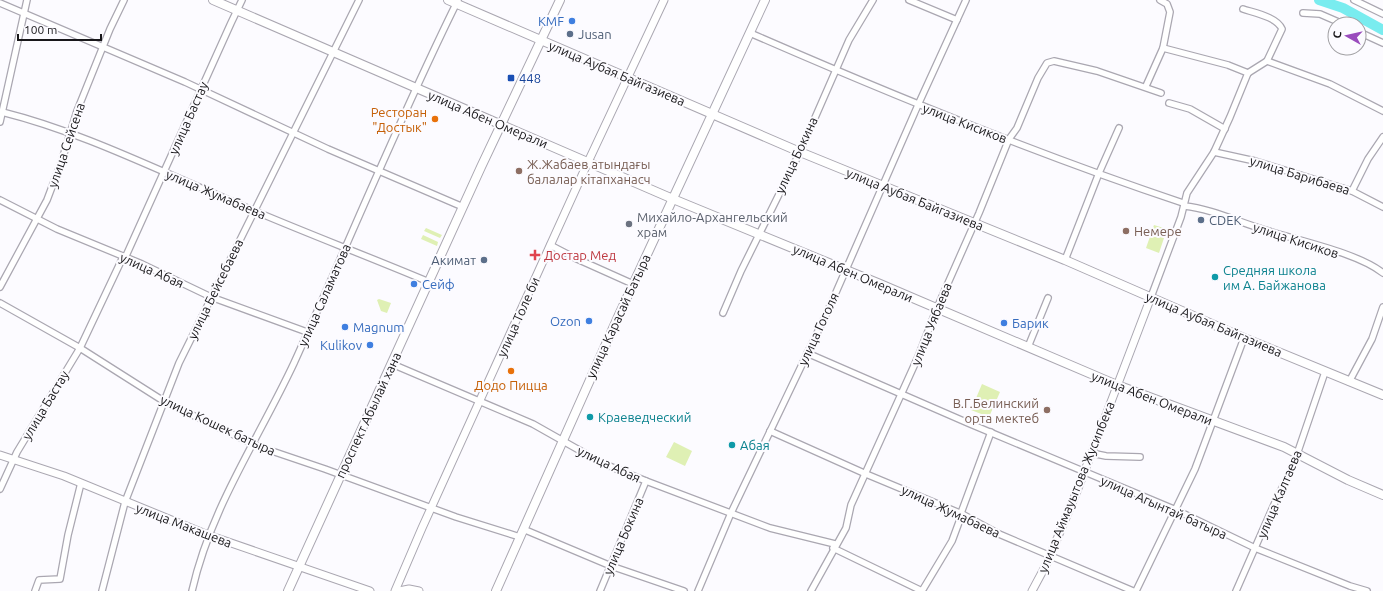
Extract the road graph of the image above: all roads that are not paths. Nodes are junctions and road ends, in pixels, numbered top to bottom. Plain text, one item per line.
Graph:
1 (27, 0) edge
2 (124, 0) edge
3 (213, 0) edge
4 (242, 0) edge
5 (359, 0) edge
6 (560, 0) edge
7 (664, 0) edge
8 (765, 0) edge
9 (873, 0) edge
10 (909, 0) edge
11 (966, 0) edge
12 (1160, 0) edge
13 (1354, 0) edge
14 (454, 1) edge
15 (0, 3) edge
16 (1243, 9) dead end
17 (237, 11) junction
18 (1303, 13) dead end
19 (25, 14) junction
20 (1383, 14) edge
21 (1327, 17) edge
22 (957, 20) junction
23 (750, 33) junction
24 (1367, 36) edge
25 (541, 40) junction
26 (1383, 43) edge
27 (102, 47) junction
28 (1163, 48) junction
29 (334, 51) junction
30 (1267, 61) junction
31 (835, 70) junction
32 (1248, 73) junction
33 (627, 77) junction
34 (1146, 86) junction
35 (417, 89) junction
36 (201, 90) junction
37 (1161, 93) dead end
38 (1170, 103) dead end
39 (918, 104) junction
40 (1383, 111) edge
41 (2, 112) junction
42 (713, 114) junction
43 (0, 122) edge
44 (501, 123) junction
45 (1119, 128) dead end
46 (1225, 129) junction
47 (70, 133) junction
48 (293, 133) junction
49 (1383, 137) edge
50 (1009, 139) junction
51 (800, 152) junction
52 (1214, 152) junction
53 (588, 162) junction
54 (379, 170) junction
55 (165, 172) junction
56 (1099, 173) junction
57 (882, 186) junction
58 (1352, 191) junction
59 (673, 199) junction
60 (0, 200) edge
61 (1183, 204) junction
62 (463, 207) junction
63 (1383, 207) edge
64 (254, 211) junction
65 (36, 218) junction
66 (974, 223) junction
67 (759, 234) junction
68 (550, 245) junction
69 (345, 246) junction
70 (124, 257) junction
71 (1065, 260) junction
72 (845, 270) junction
73 (1383, 272) edge
74 (429, 282) junction
75 (633, 284) junction
76 (0, 287) edge
77 (211, 297) junction
78 (1151, 297) junction
79 (1048, 298) dead end
80 (0, 303) edge
81 (1383, 307) edge
82 (937, 308) junction
83 (723, 313) dead end
84 (307, 332) junction
85 (1244, 338) junction
86 (1028, 347) junction
87 (80, 348) junction
88 (807, 353) junction
89 (392, 364) junction
90 (1325, 372) junction
91 (1349, 382) junction
92 (1117, 385) junction
93 (901, 393) junction
94 (1383, 395) edge
95 (480, 401) junction
96 (165, 402) junction
97 (1212, 421) junction
98 (770, 431) junction
99 (990, 432) junction
100 (561, 441) junction
101 (253, 444) junction
102 (1091, 453) junction
103 (1298, 453) junction
104 (0, 455) edge
105 (1140, 457) dead end
106 (14, 459) junction
107 (1084, 472) junction
108 (866, 474) junction
109 (341, 475) junction
110 (646, 481) junction
111 (82, 483) junction
112 (0, 489) edge
113 (1383, 495) edge
114 (125, 502) junction
115 (432, 508) junction
116 (1176, 510) junction
117 (731, 513) junction
118 (962, 514) junction
119 (521, 533) junction
120 (208, 535) junction
121 (834, 546) junction
122 (1255, 548) junction
123 (1050, 555) junction
124 (611, 566) junction
125 (299, 567) junction
126 (35, 591) edge
127 (102, 591) edge
128 (192, 591) edge
129 (288, 591) edge
130 (370, 591) edge
131 (395, 591) edge
132 (399, 591) edge
133 (419, 591) edge
134 (496, 591) edge
135 (600, 591) edge
136 (684, 591) edge
137 (698, 591) edge
138 (811, 591) edge
139 (922, 591) edge
140 (1032, 591) edge
141 (1134, 591) edge
142 (1236, 591) edge
143 (1367, 591) edge

1 - 19 street
2 - 27 street, улица Сейсена
3 - 17 main road, улица Абен Омерали
4 - 17 street, улица Бастау
5 - 29 street, улица Бейсебаева
6 - 25 main road, проспект Абылай хана
7 - 33 street, улица Толе би
8 - 23 main road, улица Карасай Батыра
9 - 31 street, улица Бокина
10 - 22 street
11 - 22 street, улица Гоголя
12 - 28 street
13 - 20 street
14 - 25 main road, улица Аубая Байгазиева
14 - 35 street, улица Саламатова
15 - 19 street
16 - 30 street
17 - 29 main road, улица Абен Омерали
17 - 36 street, улица Бастау
18 - 21 street
19 - 27 street
19 - 41 street
22 - 39 street, улица Гоголя
23 - 31 street, улица Кисиков
23 - 42 main road, улица Карасай Батыра
24 - 26 street
25 - 33 main road, улица Аубая Байгазиева
25 - 44 main road, проспект Абылай хана
27 - 36 street
27 - 47 street, улица Сейсена
28 - 32 street
28 - 34 street
29 - 35 main road, улица Абен Омерали
29 - 48 street, улица Бейсебаева
30 - 32 street
30 - 40 street
31 - 39 street, улица Кисиков
31 - 51 street, улица Бокина
32 - 46 street, улица Аймауытова Жусипбека
33 - 42 main road, улица Аубая Байгазиева
33 - 53 street, улица Толе би
34 - 37 street
34 - 50 street, улица Уябаева
35 - 44 main road, улица Абен Омерали
35 - 54 street, улица Саламатова
36 - 48 street
36 - 55 street, улица Бастау
38 - 46 street
39 - 50 street, улица Кисиков
39 - 57 street, улица Гоголя
41 - 43 street
41 - 47 street, улица Жумабаева
42 - 51 main road, улица Аубая Байгазиева
42 - 59 main road, улица Карасай Батыра
44 - 53 main road, улица Абен Омерали
44 - 62 main road, проспект Абылай хана
45 - 56 street
46 - 52 street, улица Аймауытова Жусипбека
47 - 55 street, улица Жумабаева
47 - 65 street, улица Сейсена
48 - 54 street
48 - 64 street, улица Бейсебаева
49 - 58 street
50 - 56 street, улица Кисиков
50 - 66 street, улица Уябаева
51 - 57 main road, улица Аубая Байгазиева
51 - 67 street, улица Бокина
52 - 58 street, улица Барибаева
52 - 61 street, улица Аймауытова Жусипбека
53 - 59 main road, улица Абен Омерали
53 - 68 street, улица Толе би
54 - 62 street
54 - 69 street, улица Саламатова
55 - 64 street, улица Жумабаева
55 - 70 street, улица Бастау
56 - 61 street, улица Кисиков
56 - 71 street
57 - 66 main road, улица Аубая Байгазиева
57 - 72 street, улица Гоголя
58 - 63 street, улица Барибаева
59 - 67 main road, улица Абен Омерали
59 - 75 main road, улица Карасай Батыра
60 - 65 street, улица Абая
61 - 73 street, улица Кисиков
61 - 78 street, улица Аймауытова Жусипбека
62 - 74 main road, проспект Абылай хана
64 - 69 street, улица Жумабаева
64 - 77 street, улица Бейсебаева
65 - 70 street, улица Абая
65 - 76 street, улица Сейсена
66 - 71 main road, улица Аубая Байгазиева
66 - 82 street, улица Уябаева
67 - 72 main road, улица Абен Омерали
67 - 83 street, улица Бокина
68 - 75 street
68 - 95 street, улица Толе би
69 - 74 street, улица Жумабаева
69 - 84 street, улица Саламатова
70 - 77 street, улица Абая
70 - 87 street, улица Бастау
71 - 78 main road, улица Аубая Байгазиева
72 - 82 main road, улица Абен Омерали
72 - 88 street, улица Гоголя
74 - 89 main road, проспект Абылай хана
75 - 100 main road, улица Карасай Батыра
77 - 84 street, улица Абая
77 - 96 street, улица Бейсебаева
78 - 85 main road, улица Аубая Байгазиева
78 - 92 street, улица Аймауытова Жусипбека
79 - 86 street
80 - 87 street, улица Кошек батыра
81 - 91 street
82 - 86 main road, улица Абен Омерали
82 - 93 street, улица Уябаева
84 - 101 street, улица Саламатова
85 - 90 main road, улица Аубая Байгазиева
85 - 97 street
86 - 92 main road, улица Абен Омерали
87 - 96 street, улица Кошек батыра
87 - 106 street, улица Бастау
88 - 93 street, улица Агынтай батыра
88 - 98 street, улица Гоголя
89 - 95 street, улица Абая
89 - 109 main road, проспект Абылай хана
90 - 91 main road, улица Аубая Байгазиева
90 - 103 street, улица Калтаева
91 - 94 main road, улица Аубая Байгазиева
92 - 97 main road, улица Абен Омерали
92 - 102 street, улица Аймауытова Жусипбека
93 - 99 street, улица Агынтай батыра
93 - 108 street, улица Уябаева
95 - 100 street, улица Абая
95 - 115 street, улица Толе би
96 - 101 street, улица Кошек батыра
96 - 114 street, улица Бейсебаева
97 - 103 main road, улица Абен Омерали
97 - 116 street
98 - 108 street, улица Жумабаева
98 - 117 street, улица Гоголя
99 - 107 street, улица Агынтай батыра
99 - 118 street
100 - 110 street, улица Абая
100 - 119 main road, улица Карасай Батыра
101 - 109 street, улица Кошек батыра
101 - 120 street, улица Саламатова
102 - 105 street
102 - 107 street, улица Аймауытова Жусипбека
103 - 113 main road, улица Абен Омерали
103 - 122 street, улица Калтаева
104 - 106 street, улица Макашева
106 - 111 street, улица Макашева
106 - 112 street, улица Бастау
107 - 116 street, улица Агынтай батыра
107 - 123 street, улица Аймауытова Жусипбека
108 - 118 street, улица Жумабаева
108 - 121 street, улица Уябаева
109 - 115 street, улица Кошек батыра
109 - 125 main road, проспект Абылай хана
110 - 117 street, улица Абая
110 - 124 street, улица Бокина
111 - 114 street, улица Макашева
111 - 126 street
114 - 120 street, улица Макашева
114 - 127 street, улица Бейсебаева
115 - 119 street, улица Кошек батыра
115 - 131 street, улица Толе би
116 - 122 street, улица Агынтай батыра
116 - 141 street
117 - 121 street, улица Абая
117 - 137 street, улица Гоголя
118 - 123 street, улица Жумабаева
118 - 139 street
119 - 124 street, улица Кошек батыра
119 - 134 main road, улица Карасай Батыра
120 - 125 street, улица Макашева
120 - 128 street, улица Саламатова
121 - 138 street, улица Уябаева
121 - 139 street, улица Абая
122 - 142 street, улица Калтаева
122 - 143 street, улица Агынтай батыра
123 - 140 street, улица Аймауытова Жусипбека
123 - 141 street, улица Жумабаева
124 - 135 street, улица Бокина
124 - 136 street, улица Кошек батыра
125 - 129 main road, проспект Абылай хана
125 - 130 street, улица Макашева
132 - 133 street

